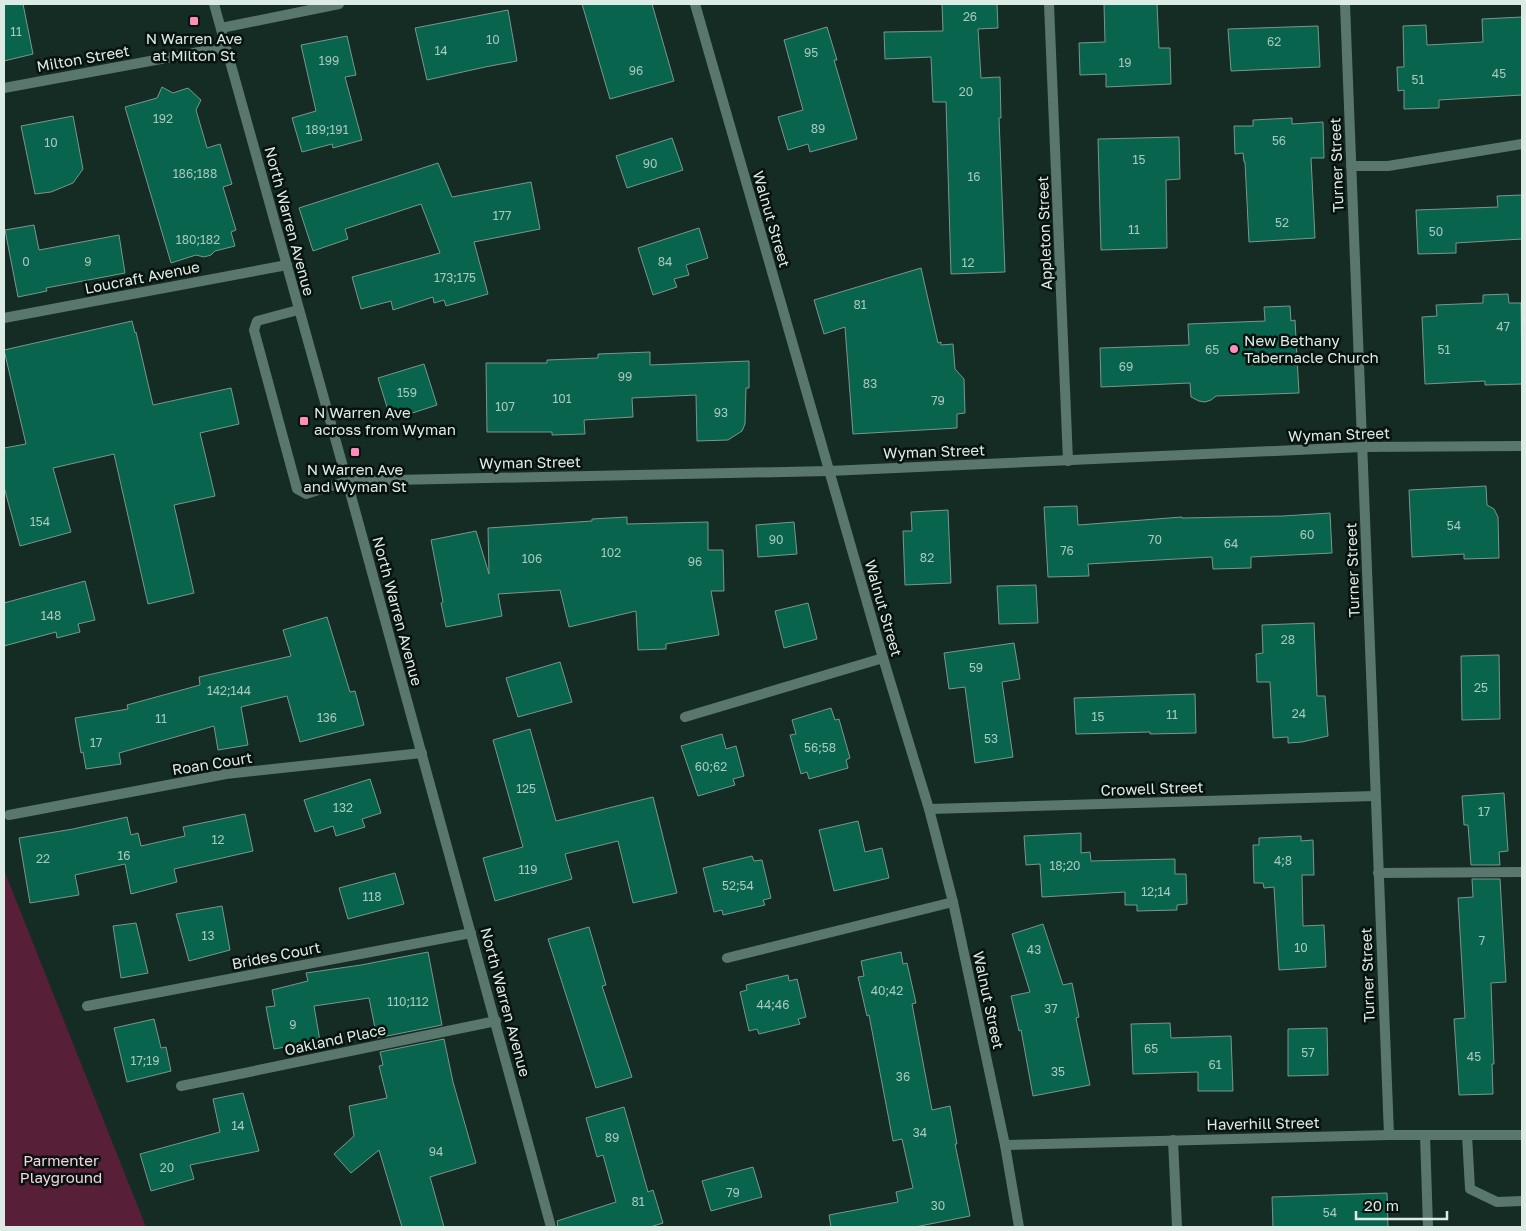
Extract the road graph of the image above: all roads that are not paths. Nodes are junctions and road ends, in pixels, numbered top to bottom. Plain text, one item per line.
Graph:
1 (214, 4) edge
2 (339, 4) edge
3 (695, 4) edge
4 (1049, 4) edge
5 (1345, 4) edge
6 (221, 28) junction
7 (226, 47) junction
8 (4, 88) edge
9 (1522, 144) edge
10 (1351, 166) junction
11 (287, 265) junction
12 (298, 310) junction
13 (4, 318) edge
14 (1522, 446) edge
15 (1362, 447) junction
16 (1068, 460) junction
17 (829, 471) junction
18 (347, 481) junction
19 (883, 658) junction
20 (685, 717) dead end
21 (422, 754) junction
22 (1375, 796) junction
23 (929, 809) junction
24 (9, 815) dead end
25 (1522, 872) edge
26 (1378, 873) junction
27 (952, 902) junction
28 (471, 932) junction
29 (727, 958) dead end
30 (87, 1006) dead end
31 (496, 1021) junction
32 (181, 1086) dead end
33 (1522, 1134) edge
34 (1388, 1135) junction
35 (1425, 1135) junction
36 (1467, 1135) junction
37 (1173, 1140) junction
38 (1005, 1145) junction
39 (1522, 1201) edge
40 (552, 1227) edge
41 (1019, 1227) edge
42 (1177, 1227) edge
43 (1428, 1227) edge

1 - 6 street, North Warren Avenue
2 - 6 street
3 - 17 street, Walnut Street
4 - 16 street, Appleton Street
5 - 10 street, Turner Street
6 - 7 street, North Warren Avenue
7 - 8 street, Milton Street
7 - 11 street, North Warren Avenue
9 - 10 street
10 - 15 street, Turner Street
11 - 12 street, North Warren Avenue
11 - 13 street, Loucraft Avenue
12 - 18 street, North Warren Avenue
12 - 18 street, Wyman Street
14 - 15 street, Wyman Street
15 - 16 street, Wyman Street
15 - 22 street, Turner Street
16 - 17 street, Wyman Street
17 - 18 street, Wyman Street
17 - 19 street, Walnut Street
18 - 21 street, North Warren Avenue
19 - 20 street
19 - 23 street, Walnut Street
21 - 24 street, Roan Court
21 - 28 street, North Warren Avenue
22 - 23 street, Crowell Street
22 - 26 street, Turner Street
23 - 27 street, Walnut Street
25 - 26 street
26 - 34 street, Turner Street
27 - 29 street
27 - 38 street, Walnut Street
28 - 30 street, Brides Court
28 - 31 street, North Warren Avenue
31 - 32 street, Oakland Place
31 - 40 street, North Warren Avenue
33 - 36 street, Haverhill Street
34 - 35 street, Haverhill Street
34 - 37 street, Haverhill Street
35 - 36 street, Haverhill Street
35 - 43 street
36 - 39 street
37 - 38 street, Haverhill Street
37 - 42 street
38 - 41 street, Walnut Street

